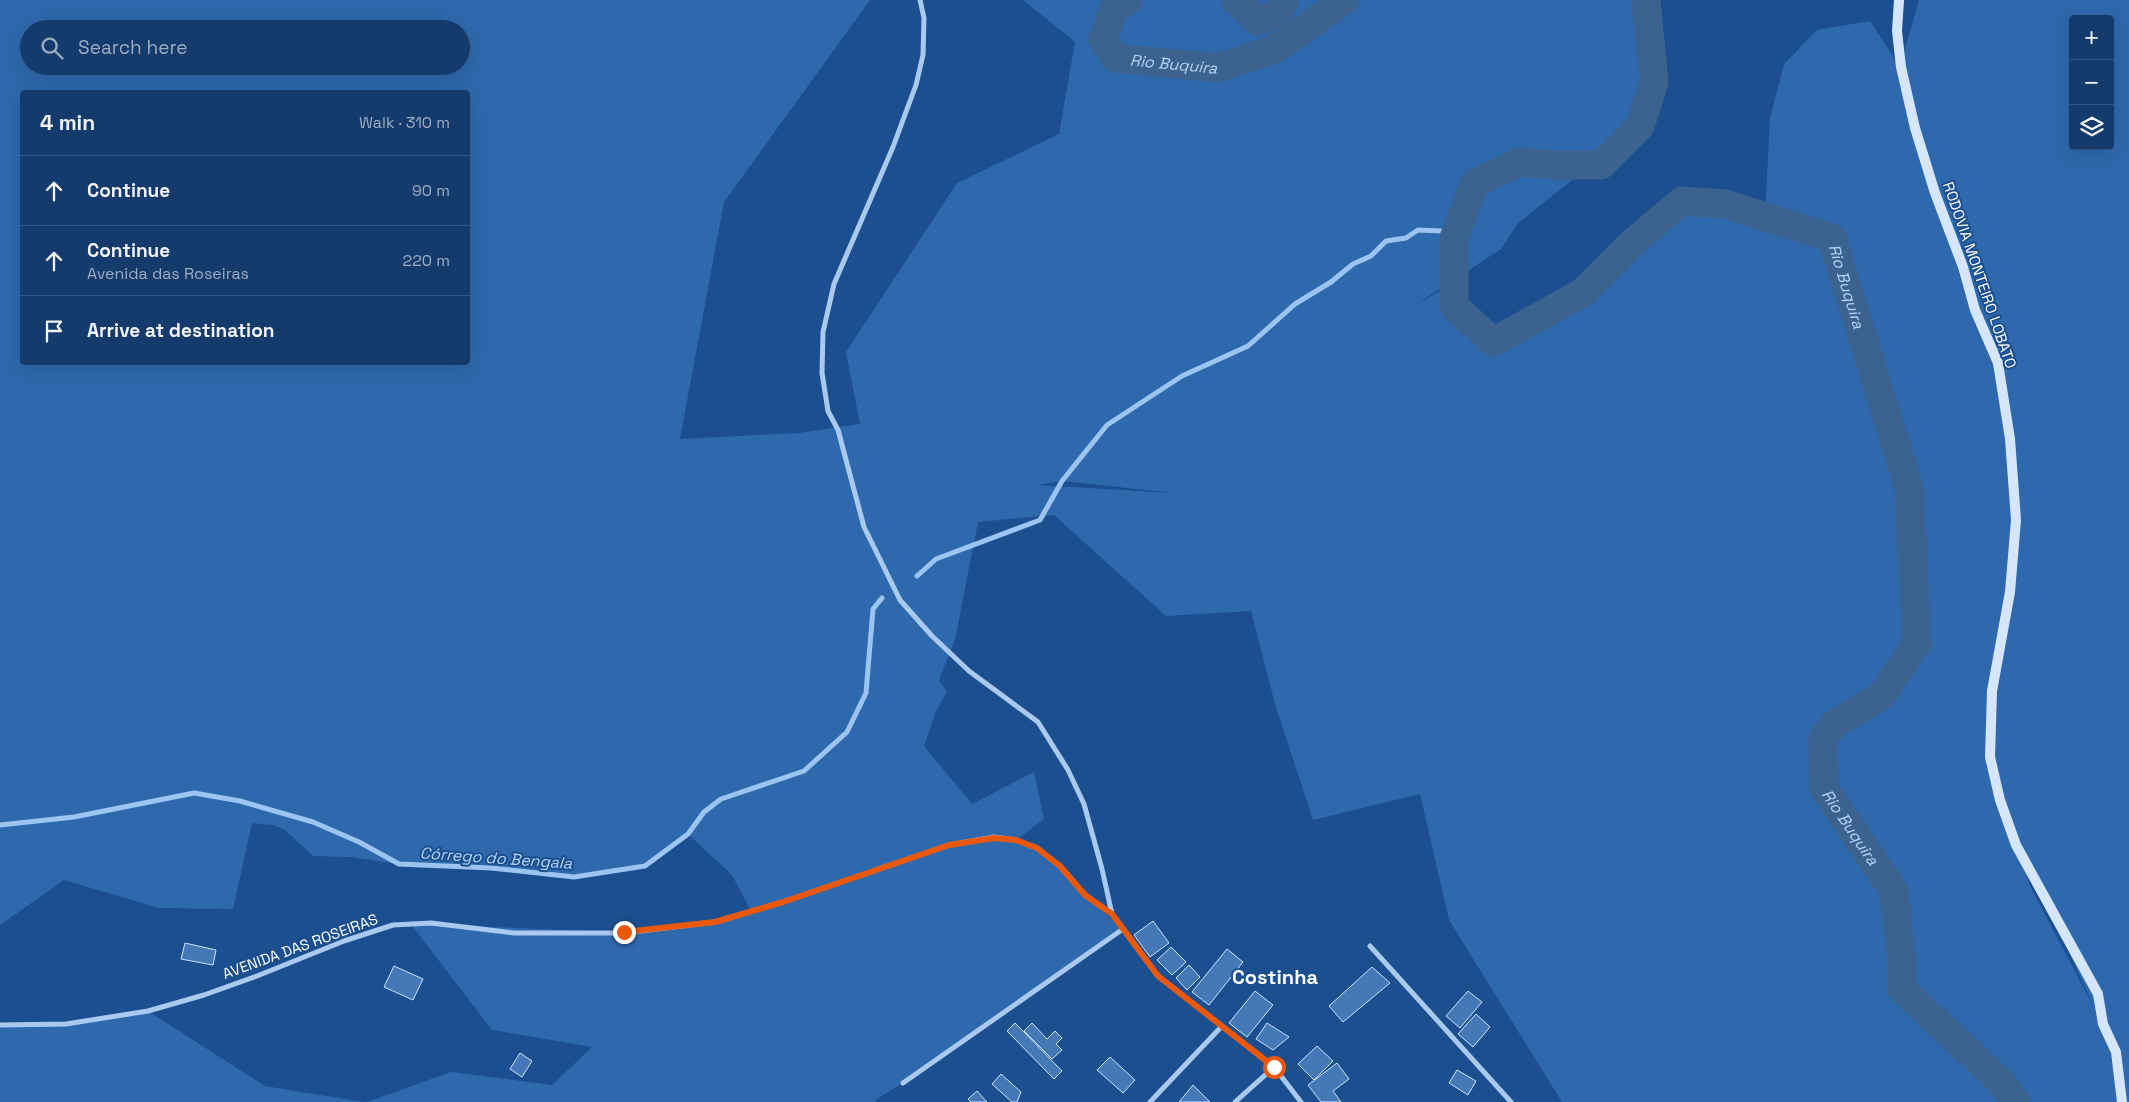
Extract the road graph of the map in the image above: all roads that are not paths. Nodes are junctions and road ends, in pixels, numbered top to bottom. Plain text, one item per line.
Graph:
1 (920, 0) edge
2 (1899, 0) edge
3 (1112, 914) junction
4 (1122, 929) junction
5 (1370, 946) dead end
6 (0, 1025) edge
7 (1222, 1026) junction
8 (1274, 1067) junction
9 (903, 1083) dead end
10 (1150, 1102) edge
11 (1235, 1102) edge
12 (1301, 1102) edge
13 (1511, 1102) edge
14 (2122, 1102) edge

1 - 3 street
2 - 14 main road, RODOVIA MONTEIRO LOBATO
3 - 4 street
3 - 6 street, AVENIDA DAS ROSEIRAS
4 - 7 street
4 - 9 street
5 - 13 street
7 - 8 street
7 - 10 street
8 - 11 street
8 - 12 street

